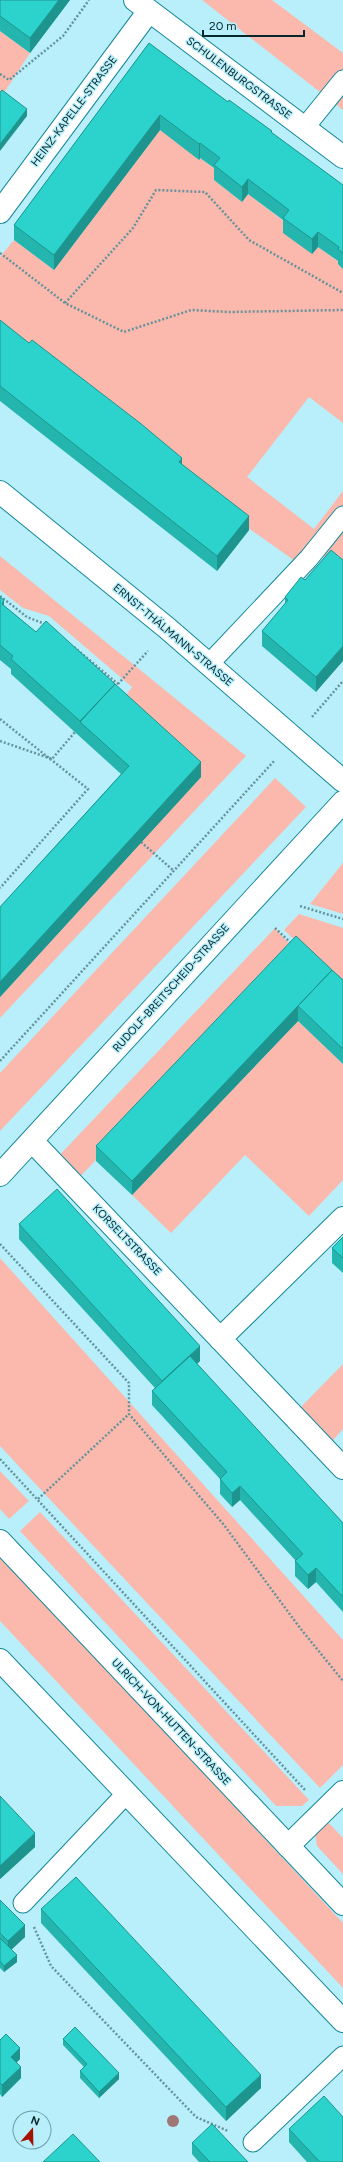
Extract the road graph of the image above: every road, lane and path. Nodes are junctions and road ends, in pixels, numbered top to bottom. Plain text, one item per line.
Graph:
1 (89, 0) edge
2 (142, 5) edge
3 (0, 74) edge
4 (343, 80) edge
5 (305, 127) junction
6 (343, 157) edge
7 (0, 212) edge
8 (0, 254) edge
9 (343, 293) edge
10 (65, 303) junction
11 (343, 310) edge
12 (0, 492) edge
13 (343, 516) edge
14 (0, 596) edge
15 (48, 625) edge
16 (167, 628) junction
17 (71, 644) edge
18 (209, 664) junction
19 (343, 681) edge
20 (118, 684) junction
21 (114, 689) edge
22 (312, 718) dead end
23 (0, 719) edge
24 (75, 732) edge
25 (0, 740) edge
26 (52, 759) junction
27 (273, 762) dead end
28 (343, 781) edge
29 (343, 802) edge
30 (141, 842) edge
31 (174, 871) junction
32 (0, 888) edge
33 (300, 906) dead end
34 (343, 919) edge
35 (276, 928) dead end
36 (298, 949) edge
37 (0, 1061) edge
38 (33, 1142) junction
39 (0, 1175) edge
40 (343, 1218) edge
41 (0, 1244) edge
42 (220, 1339) junction
43 (129, 1414) junction
44 (0, 1459) edge
45 (343, 1468) edge
46 (38, 1499) junction
47 (0, 1541) edge
48 (0, 1660) edge
49 (343, 1681) edge
50 (343, 1792) edge
51 (126, 1794) junction
52 (323, 1810) junction
53 (288, 1846) junction
54 (22, 1903) joint
55 (343, 1904) edge
56 (343, 2021) edge
57 (343, 2056) edge
58 (253, 2142) joint

1 - 3 path
2 - 5 street, SCHULENBURGSTRASSE
2 - 7 street, HEINZ-KAPELLE-STRASSE
4 - 5 lane
5 - 6 street, SCHULENBURGSTRASSE
8 - 10 path
9 - 10 path
10 - 11 path
12 - 16 street, ERNST-THÄLMANN-STRASSE
13 - 18 lane
14 - 15 path
16 - 18 street, ERNST-THÄLMANN-STRASSE
16 - 20 path
17 - 20 path
18 - 28 street, ERNST-THÄLMANN-STRASSE
19 - 22 path
20 - 21 path
23 - 26 path
24 - 26 path
25 - 26 path
26 - 32 path
27 - 31 path
29 - 38 street, RUDOLF-BREITSCHEID-STRASSE
30 - 31 path
31 - 37 path
33 - 34 path
35 - 36 path
38 - 39 street, RUDOLF-BREITSCHEID-STRASSE
38 - 42 street, KORSELTSTRASSE
40 - 42 street
41 - 43 path
42 - 45 street, KORSELTSTRASSE
43 - 46 path
43 - 49 path
44 - 46 path
46 - 52 path
47 - 53 street, ULRICH-VON-HUTTEN-STRASSE
48 - 51 street
50 - 52 street
51 - 54 lane
51 - 56 street
52 - 53 street
53 - 55 street, ULRICH-VON-HUTTEN-STRASSE
54 - 58 path
57 - 58 lane

